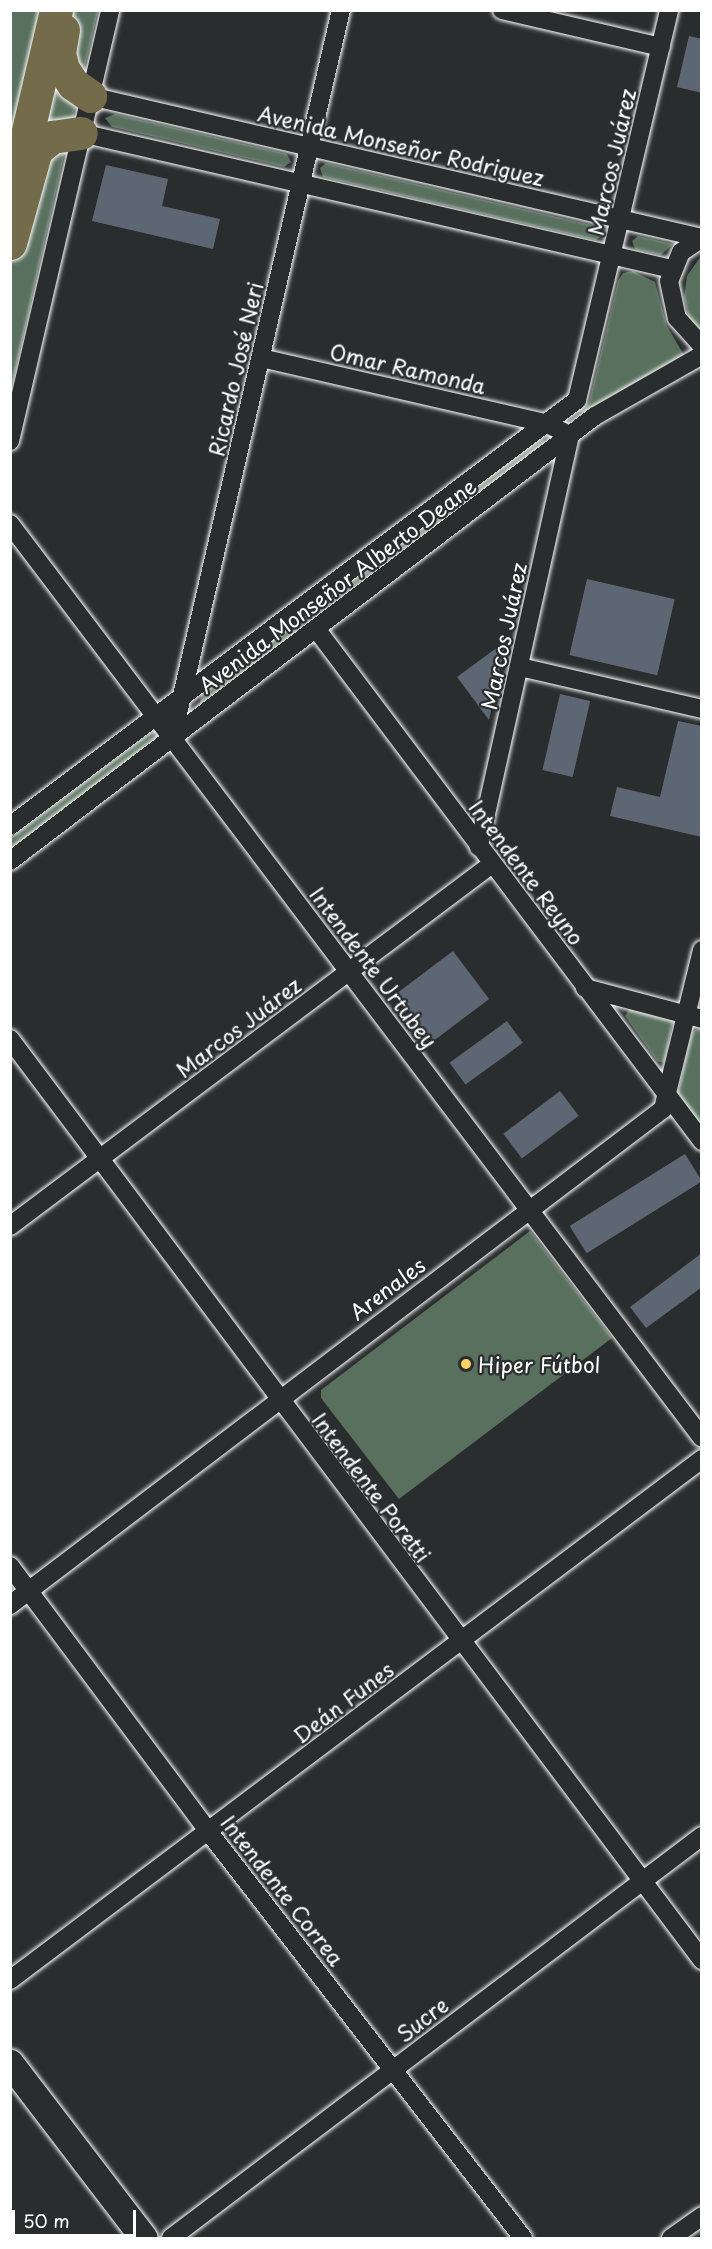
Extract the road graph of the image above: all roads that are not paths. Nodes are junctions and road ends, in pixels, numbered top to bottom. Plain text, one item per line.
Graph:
1 (56, 10) edge
2 (67, 10) edge
3 (110, 10) edge
4 (341, 10) edge
5 (502, 10) edge
6 (669, 10) edge
7 (661, 47) junction
8 (51, 66) junction
9 (90, 96) junction
10 (81, 133) junction
11 (34, 136) junction
12 (310, 147) junction
13 (301, 184) junction
14 (10, 208) edge
15 (621, 219) junction
16 (702, 238) edge
17 (10, 243) edge
18 (612, 255) junction
19 (672, 269) junction
20 (700, 353) edge
21 (261, 358) junction
22 (581, 393) joint
23 (545, 423) junction
24 (570, 435) junction
25 (10, 441) edge
26 (10, 524) edge
27 (317, 630) junction
28 (520, 667) junction
29 (182, 696) junction
30 (702, 709) edge
31 (156, 716) junction
32 (172, 738) junction
33 (10, 826) edge
34 (479, 847) junction
35 (10, 861) edge
36 (492, 864) junction
37 (702, 950) edge
38 (349, 972) junction
39 (585, 988) junction
40 (694, 1017) edge
41 (10, 1039) edge
42 (667, 1096) junction
43 (702, 1141) edge
44 (99, 1158) junction
45 (528, 1209) junction
46 (10, 1226) edge
47 (278, 1400) junction
48 (702, 1438) edge
49 (702, 1459) edge
50 (10, 1566) edge
51 (29, 1591) junction
52 (10, 1605) edge
53 (460, 1642) junction
54 (208, 1831) junction
55 (702, 1836) edge
56 (642, 1880) junction
57 (702, 1960) edge
58 (10, 1980) edge
59 (10, 2063) edge
60 (394, 2069) junction
61 (702, 2216) edge
62 (144, 2238) edge
63 (171, 2238) edge
64 (523, 2238) edge
65 (671, 2238) edge

1 - 8 highway
2 - 8 highway
3 - 9 street
4 - 12 street, Ricardo José Neri
5 - 7 street
6 - 7 street, Marcos Juárez
7 - 15 street, Marcos Juárez
8 - 9 highway
8 - 11 highway
9 - 10 street
9 - 12 street, Avenida Monseñor Rodriguez
10 - 11 highway
10 - 13 street
10 - 25 street
11 - 14 highway
11 - 17 highway
12 - 13 street, Ricardo José Neri
12 - 15 street, Avenida Monseñor Rodriguez
13 - 18 street
13 - 21 street, Ricardo José Neri
15 - 16 street, Avenida Monseñor Rodriguez
15 - 18 street, Marcos Juárez
16 - 19 street
18 - 19 street
18 - 22 street, Marcos Juárez
19 - 20 street
20 - 24 street, Avenida Monseñor Alberto Deane
21 - 23 street, Omar Ramonda
21 - 29 street, Ricardo José Neri
22 - 23 street, Avenida Monseñor Alberto Deane
23 - 24 street, Omar Ramonda
23 - 29 street, Avenida Monseñor Alberto Deane
24 - 27 street, Avenida Monseñor Alberto Deane
24 - 28 street, Marcos Juárez
26 - 31 street, Intendente Urtubey
27 - 32 street, Avenida Monseñor Alberto Deane
27 - 34 street, Intendente Reyno
28 - 30 street
28 - 34 street, Marcos Juárez
29 - 31 street, Avenida Monseñor Alberto Deane
29 - 32 street, Ricardo José Neri
31 - 32 street, Intendente Urtubey
31 - 33 street, Avenida Monseñor Alberto Deane
32 - 35 street, Avenida Monseñor Alberto Deane
32 - 38 street, Intendente Urtubey
34 - 36 street, Intendente Reyno
36 - 38 street, Marcos Juárez
36 - 39 street, Intendente Reyno
37 - 40 street, Arenales
38 - 44 street, Marcos Juárez
38 - 45 street, Intendente Urtubey
39 - 40 street
39 - 42 street, Intendente Reyno
40 - 42 street, Arenales
41 - 44 street, Intendente Poretti
42 - 43 street, Intendente Reyno
42 - 45 street, Arenales
44 - 46 street, Marcos Juárez
44 - 47 street, Intendente Poretti
45 - 47 street, Arenales
45 - 48 street, Intendente Urtubey
47 - 51 street, Arenales
47 - 53 street, Intendente Poretti
49 - 53 street, Deán Funes
50 - 51 street, Intendente Correa
51 - 52 street, Arenales
51 - 54 street, Intendente Correa
53 - 54 street, Deán Funes
53 - 56 street, Intendente Poretti
54 - 58 street, Deán Funes
54 - 60 street, Intendente Correa
55 - 56 street, Sucre
56 - 57 street, Intendente Poretti
56 - 60 street, Sucre
59 - 62 main road
60 - 63 street, Sucre
60 - 64 street, Intendente Correa
61 - 65 street

